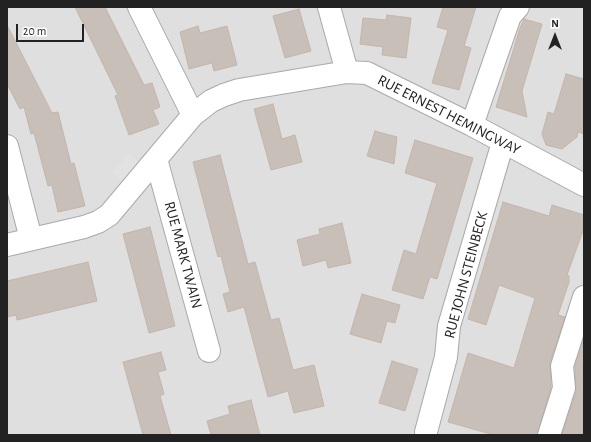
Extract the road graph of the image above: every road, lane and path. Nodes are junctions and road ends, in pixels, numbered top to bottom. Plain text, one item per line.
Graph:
1 (138, 7) edge
2 (329, 7) edge
3 (518, 7) edge
4 (347, 72) junction
5 (194, 115) junction
6 (472, 125) junction
7 (503, 142) junction
8 (7, 146) edge
9 (156, 159) junction
10 (584, 184) edge
11 (31, 239) junction
12 (7, 245) edge
13 (584, 297) edge
14 (209, 351) dead end
15 (426, 432) dead end
16 (548, 435) edge

1 - 5 street
2 - 4 street
3 - 6 street
4 - 5 street, RUE ERNEST HEMINGWAY
4 - 6 street, RUE ERNEST HEMINGWAY
5 - 9 street, RUE ERNEST HEMINGWAY
6 - 7 street, RUE ERNEST HEMINGWAY
7 - 10 street, RUE ERNEST HEMINGWAY
7 - 15 street, RUE JOHN STEINBECK
8 - 11 street
9 - 11 street, RUE ERNEST HEMINGWAY
9 - 14 street, RUE MARK TWAIN
11 - 12 street, RUE ERNEST HEMINGWAY
13 - 16 street

